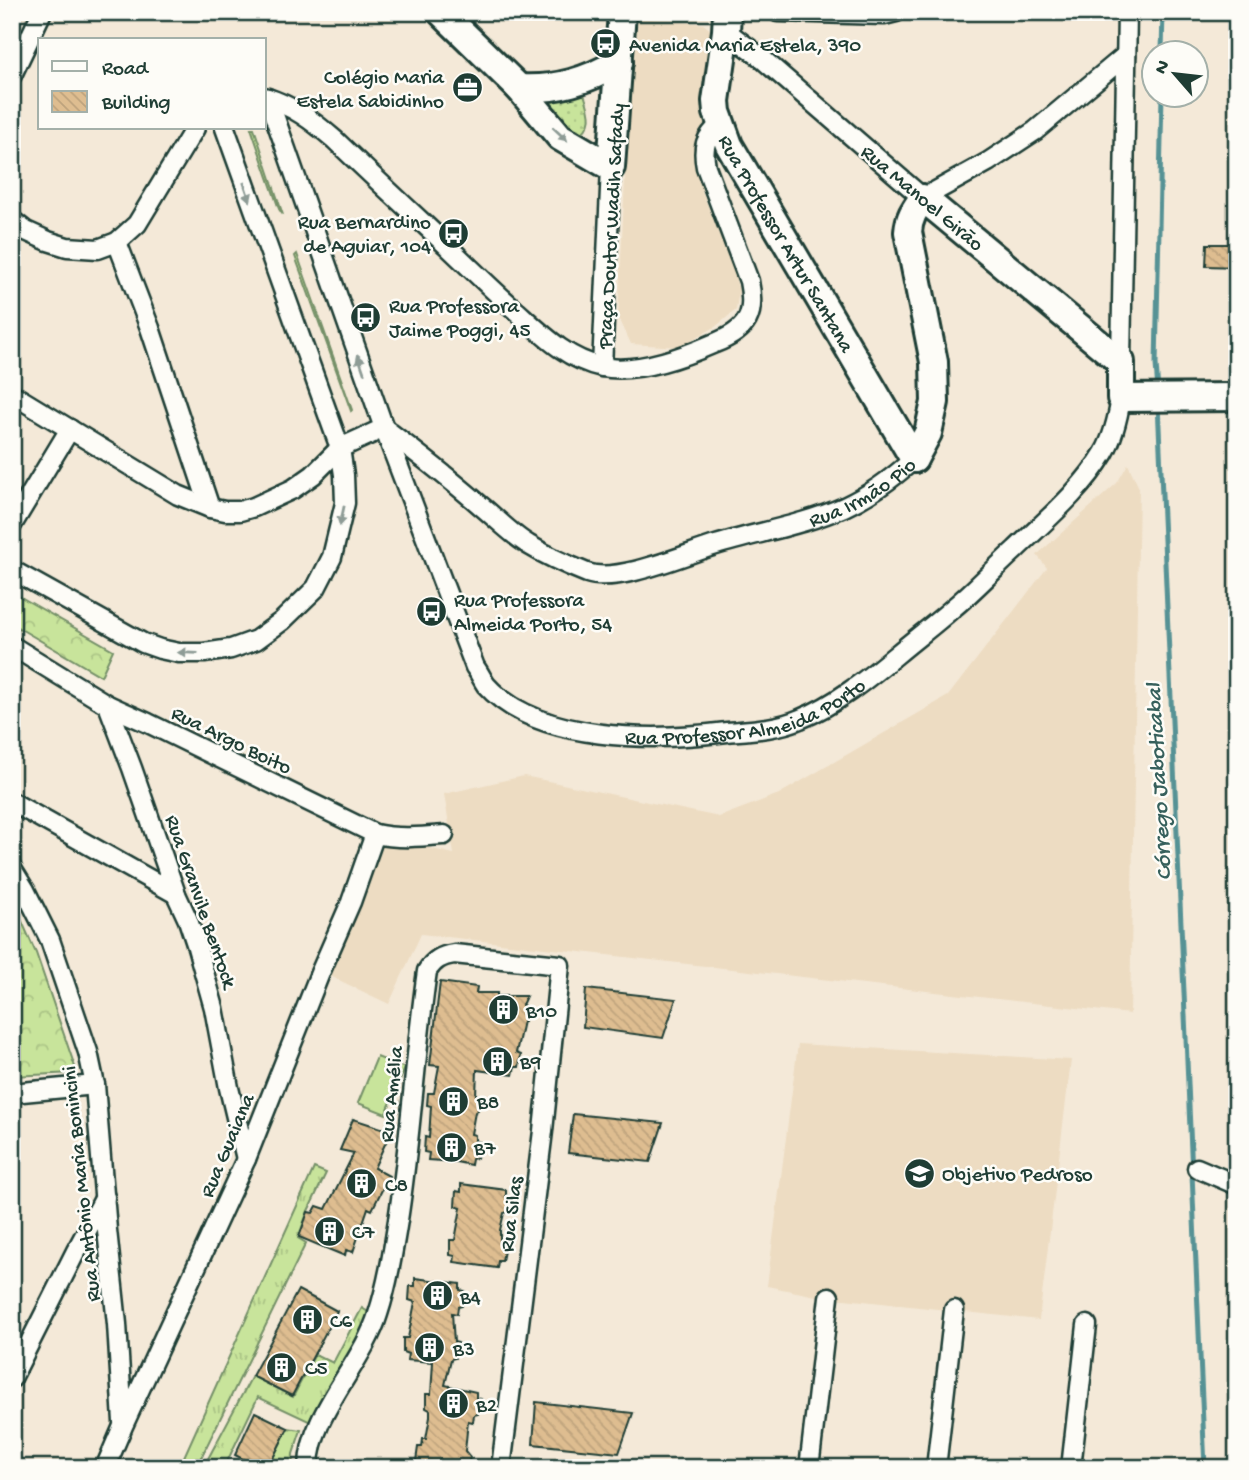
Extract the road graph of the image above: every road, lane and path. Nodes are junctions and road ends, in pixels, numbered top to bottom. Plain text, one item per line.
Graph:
1 (42, 12) edge
2 (440, 12) edge
3 (622, 12) edge
4 (778, 12) edge
5 (896, 12) edge
6 (1127, 12) edge
7 (791, 13) edge
8 (727, 21) edge
9 (1126, 55) junction
10 (619, 62) junction
11 (12, 75) edge
12 (519, 88) junction
13 (266, 97) edge
14 (721, 124) junction
15 (194, 130) edge
16 (226, 130) edge
17 (611, 167) junction
18 (923, 198) junction
19 (12, 220) edge
20 (117, 242) junction
21 (1121, 362) junction
22 (602, 367) junction
23 (12, 394) edge
24 (1237, 397) edge
25 (1133, 398) junction
26 (384, 428) junction
27 (70, 429) junction
28 (340, 448) junction
29 (915, 459) junction
30 (210, 508) junction
31 (12, 525) edge
32 (12, 570) edge
33 (12, 646) edge
34 (108, 705) junction
35 (12, 802) edge
36 (375, 834) junction
37 (444, 835) dead end
38 (12, 869) edge
39 (176, 894) junction
40 (560, 965) joint
41 (96, 1086) junction
42 (12, 1093) edge
43 (246, 1158) junction
44 (1197, 1168) dead end
45 (1237, 1185) edge
46 (105, 1197) junction
47 (829, 1297) dead end
48 (954, 1310) dead end
49 (1087, 1325) dead end
50 (12, 1378) edge
51 (123, 1426) junction
52 (105, 1468) edge
53 (309, 1468) edge
54 (501, 1468) edge
55 (809, 1468) edge
56 (936, 1468) edge
57 (1071, 1468) edge

1 - 11 street
2 - 12 street
3 - 10 street, Praça Doutor Wadih Safady
4 - 7 street
5 - 7 street
6 - 9 street
8 - 14 street, Rua Professor Artur Santana
8 - 18 street, Rua Manoel Girão
9 - 18 street
9 - 21 street
10 - 12 street
10 - 17 street, Praça Doutor Wadih Safady
12 -> 17 street
13 - 22 street
26 -> 13 street, Rua Professor Almeida Porto
14 - 22 street, Praça Doutor Wadih Safady
14 - 29 street, Rua Professor Artur Santana
15 - 20 street
16 -> 28 street
17 - 22 street, Praça Doutor Wadih Safady
18 - 21 street, Rua Manoel Girão
18 - 29 street, Rua Irmão Pio
19 - 20 street
20 - 30 street
21 - 25 street, Rua Professor Almeida Porto
23 - 27 street
24 - 25 street
25 - 26 street, Rua Professor Almeida Porto
26 - 28 street
26 - 29 street, Rua Irmão Pio
27 - 30 street
27 - 31 street
28 - 30 street
28 -> 32 street
33 - 34 street, Rua Argo Boito
34 - 36 street, Rua Argo Boito
34 - 39 street, Rua Granvile Bentock
35 - 39 street
36 - 37 street, Rua Argo Boito
36 - 43 street, Rua Guaiana
38 - 41 street, Rua Antônio Maria Bonincini
39 - 43 street, Rua Granvile Bentock
40 - 53 street, Rua Amélia
40 - 54 street, Rua Silas
41 - 42 street
41 - 46 street, Rua Antônio Maria Bonincini
43 - 51 street, Rua Guaiana
44 - 45 street
46 - 50 street
46 - 51 street, Rua Antônio Maria Bonincini
47 - 55 street
48 - 56 street
49 - 57 street
51 - 52 street, Rua Guaiana

